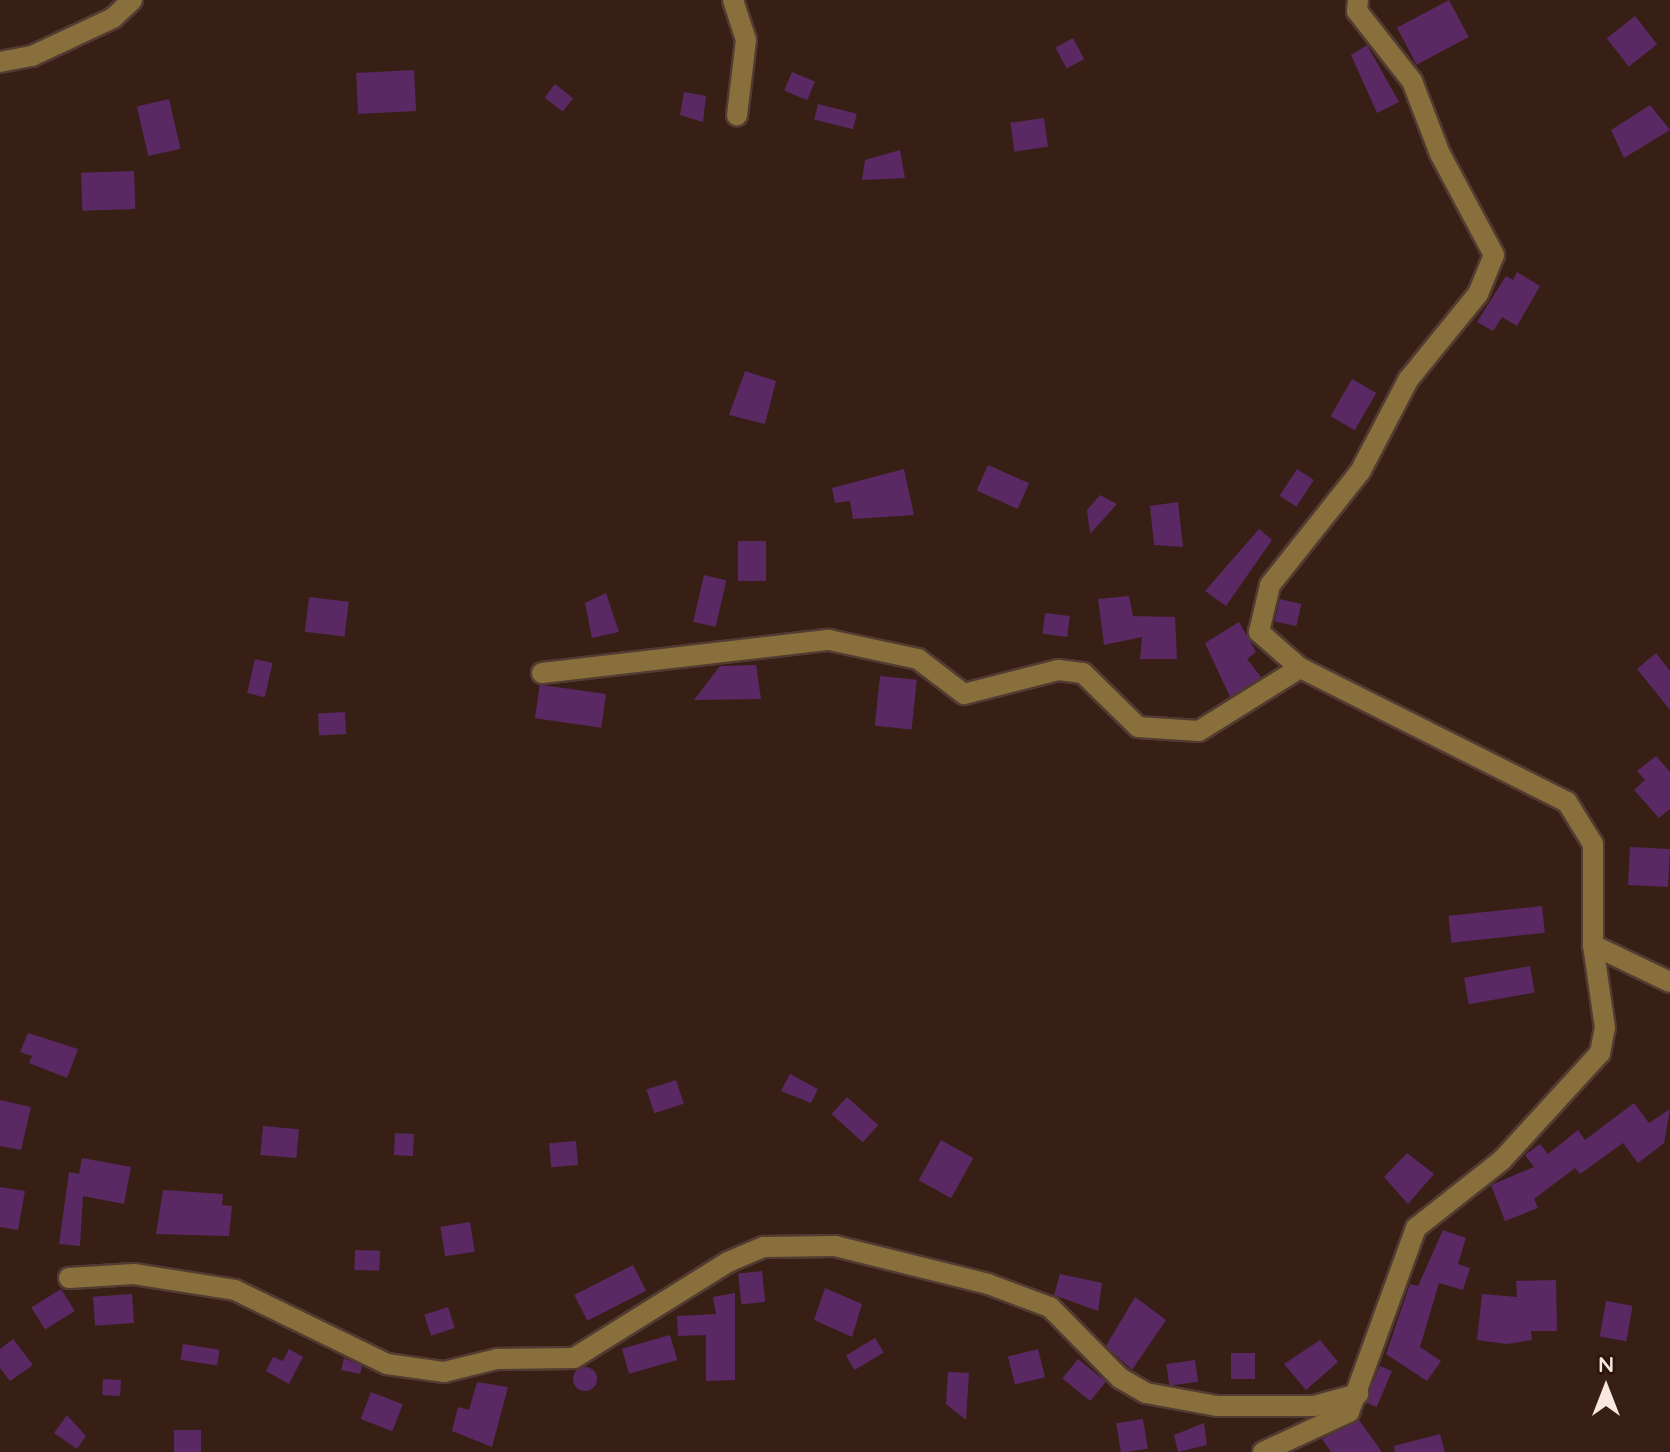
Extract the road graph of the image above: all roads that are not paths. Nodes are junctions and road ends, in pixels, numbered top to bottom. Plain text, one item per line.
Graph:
1 (132, 0) edge
2 (733, 0) edge
3 (1358, 0) edge
4 (0, 62) edge
5 (737, 115) dead end
6 (1300, 668) junction
7 (542, 673) dead end
8 (1593, 945) junction
9 (1670, 982) edge
10 (69, 1278) dead end
11 (1358, 1394) junction
12 (1263, 1452) edge

1 - 4 street
2 - 5 street
3 - 6 street
6 - 7 street
6 - 8 street
8 - 9 street
8 - 11 street
10 - 11 street
11 - 12 street

